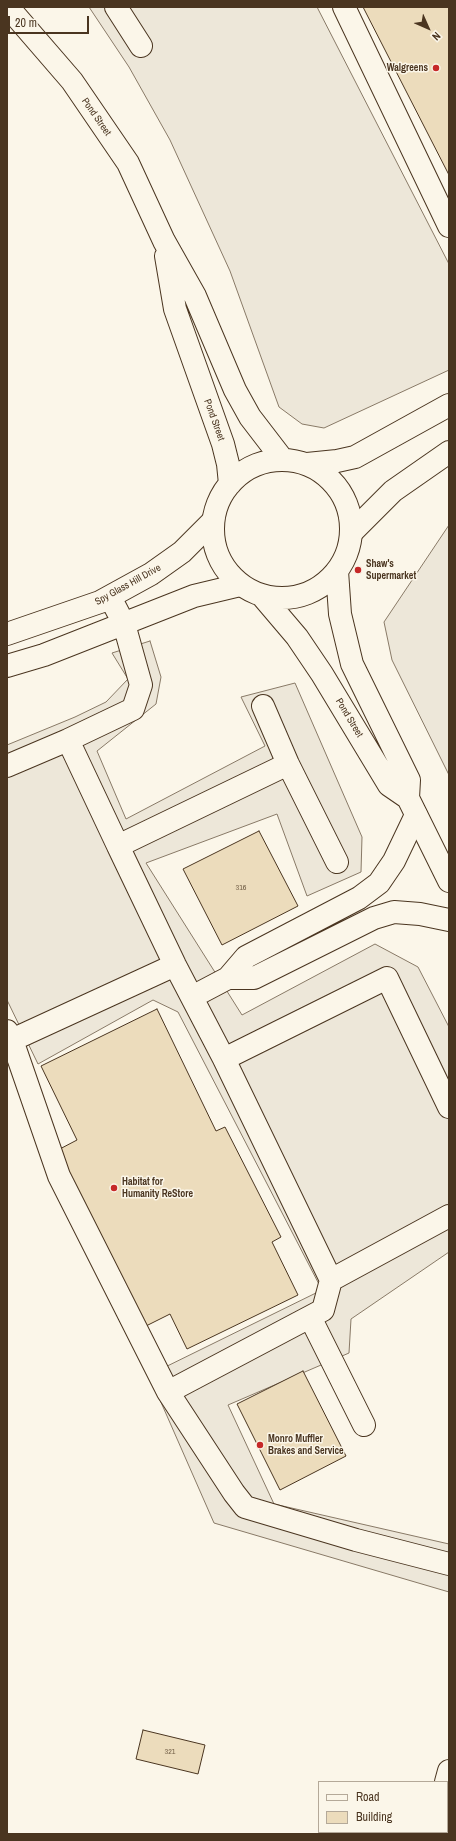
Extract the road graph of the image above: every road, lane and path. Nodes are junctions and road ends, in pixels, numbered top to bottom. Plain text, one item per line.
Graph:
1 (8, 7) edge
2 (116, 7) edge
3 (344, 7) edge
4 (141, 46) dead end
5 (449, 226) edge
6 (164, 241) junction
7 (449, 405) edge
8 (449, 452) edge
9 (283, 460) junction
10 (307, 464) junction
11 (230, 484) junction
12 (213, 521) junction
13 (352, 532) junction
14 (337, 571) junction
15 (240, 585) junction
16 (110, 596) junction
17 (263, 597) junction
18 (124, 624) junction
19 (7, 634) edge
20 (7, 666) edge
21 (263, 706) dead end
22 (68, 740) junction
23 (288, 764) junction
24 (7, 766) edge
25 (412, 807) junction
26 (118, 846) junction
27 (337, 862) dead end
28 (449, 881) edge
29 (449, 920) edge
30 (175, 965) junction
31 (228, 978) junction
32 (192, 997) junction
33 (9, 1036) edge
34 (224, 1059) junction
35 (449, 1107) edge
36 (449, 1216) edge
37 (332, 1280) junction
38 (310, 1317) junction
39 (168, 1392) junction
40 (364, 1426) dead end
41 (449, 1564) edge
42 (449, 1771) edge
43 (446, 1781) edge

1 - 6 main road, Pond Street
2 - 4 main road
3 - 5 main road
6 - 9 main road, Pond Street
6 - 11 main road, Pond Street
7 - 10 main road
8 - 13 main road
9 - 10 main road
9 - 11 main road
10 - 13 main road
11 - 12 main road
12 - 15 main road
12 - 16 main road, Spy Glass Hill Drive
13 - 14 main road
14 - 17 main road
14 - 25 main road, Pond Street
15 - 17 main road
15 - 18 main road
16 - 18 main road
16 - 19 main road, Spy Glass Hill Drive
17 - 25 main road, Pond Street
18 - 20 main road
18 - 22 main road
21 - 23 main road
22 - 24 main road
22 - 26 main road
23 - 26 main road
23 - 27 main road
25 - 28 main road, Pond Street
25 - 31 main road
26 - 30 main road
29 - 31 main road
30 - 32 main road
30 - 33 main road
31 - 32 main road
32 - 34 main road
33 - 39 main road
34 - 35 main road
34 - 37 main road
36 - 37 main road
37 - 38 main road
38 - 39 main road
38 - 40 main road
39 - 41 main road
42 - 43 main road

